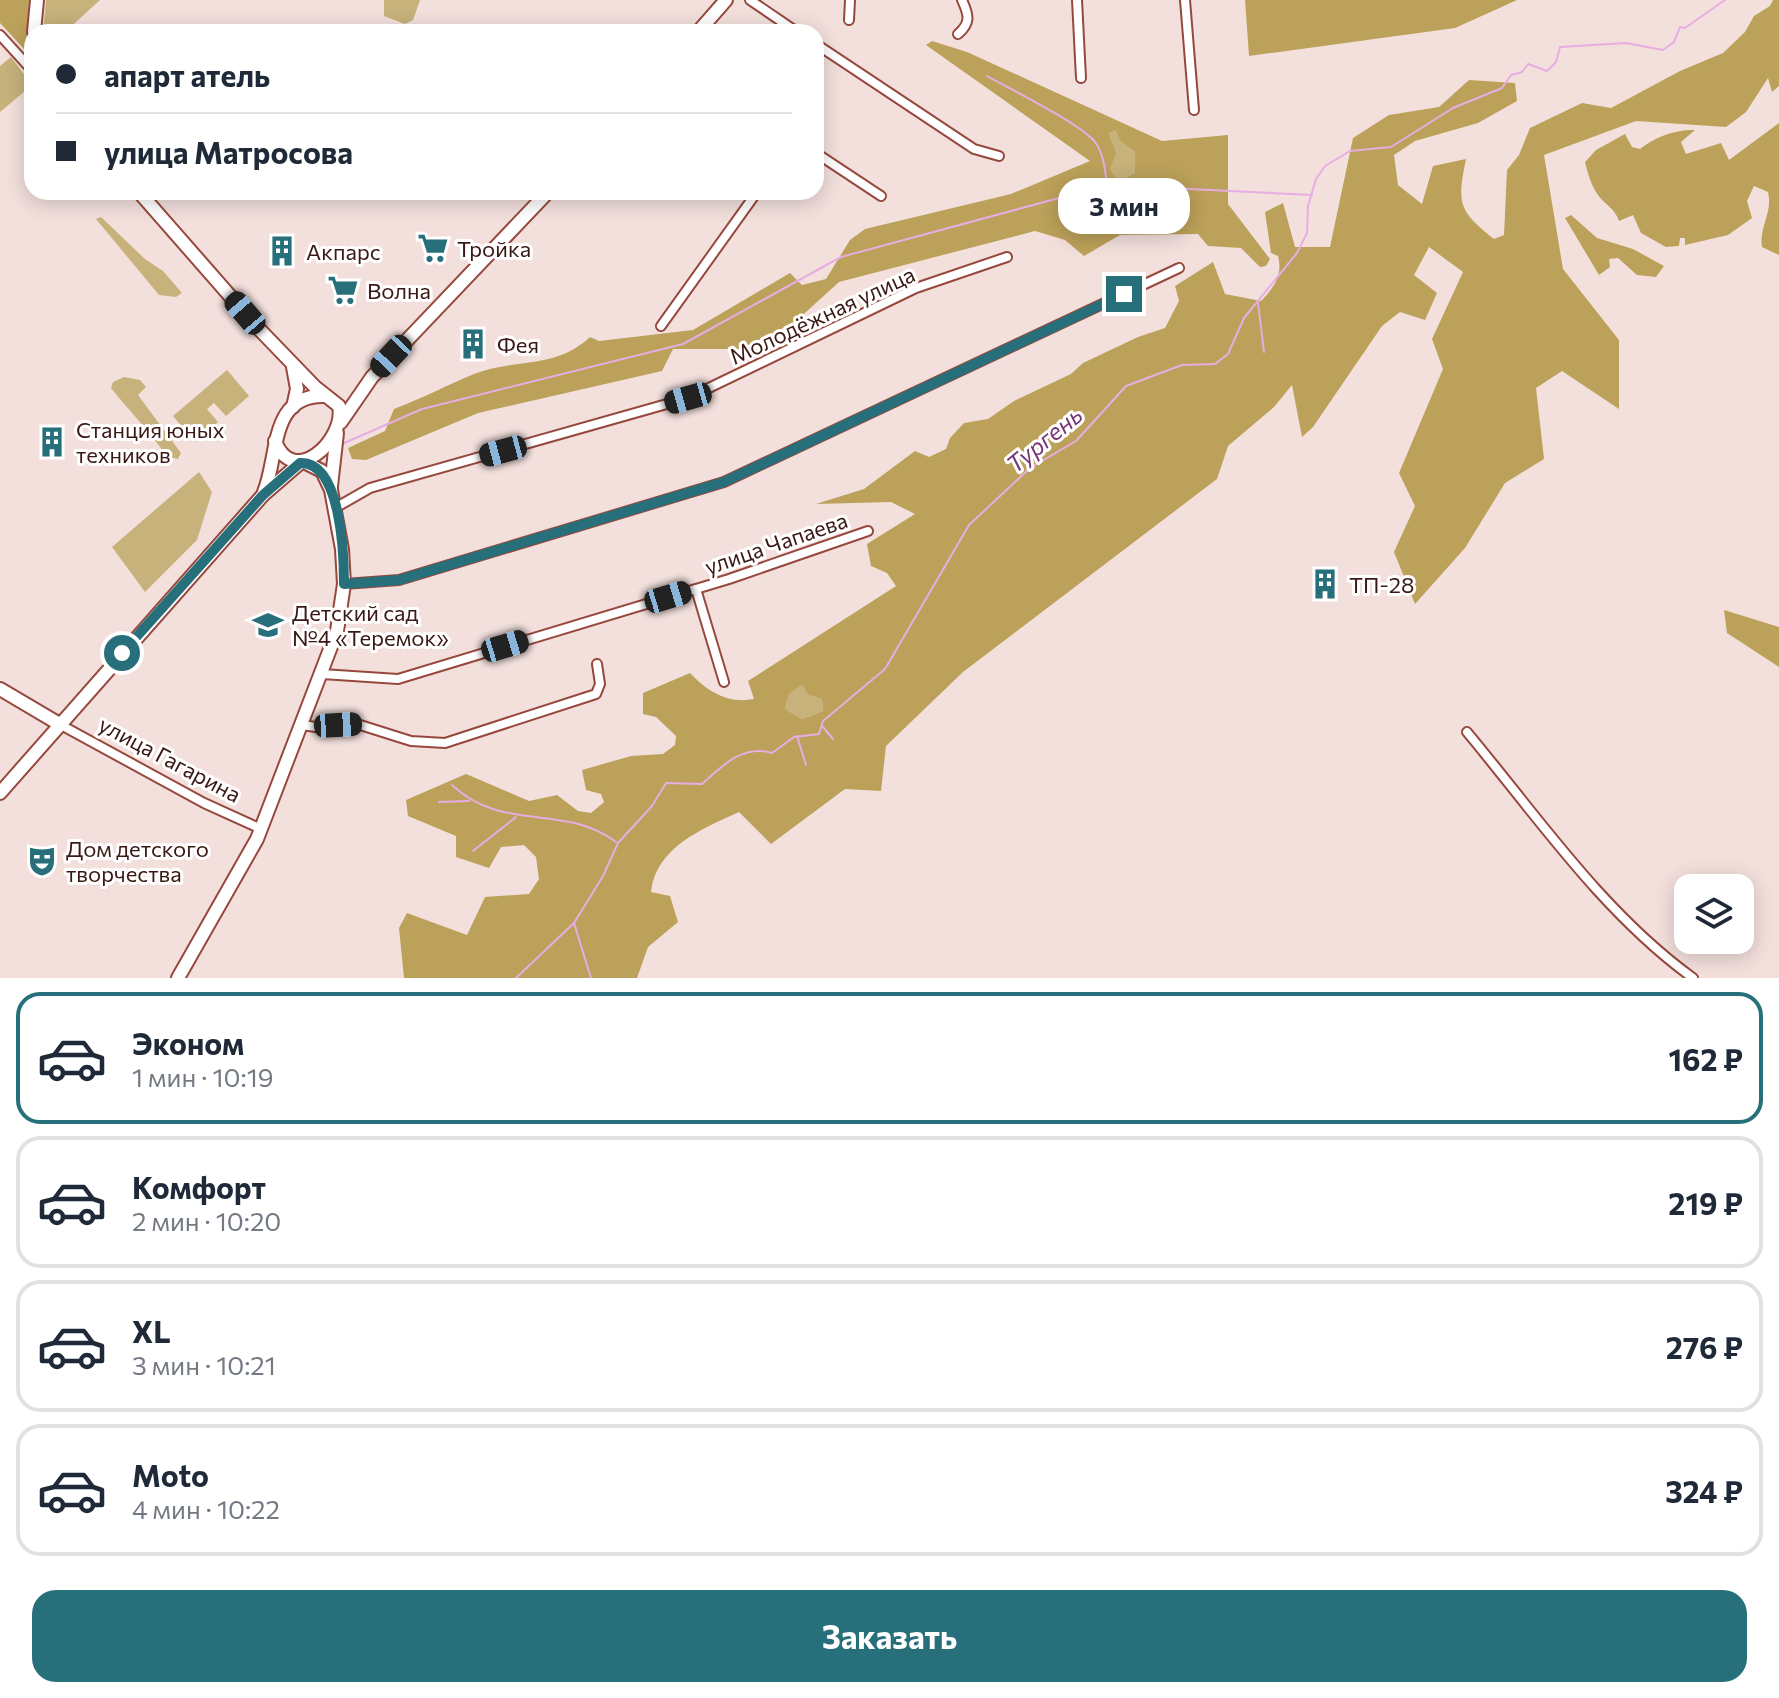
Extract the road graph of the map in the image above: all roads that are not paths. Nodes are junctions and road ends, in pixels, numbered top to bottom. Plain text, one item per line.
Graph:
1 (37, 0) edge
2 (726, 0) edge
3 (750, 0) edge
4 (850, 0) edge
5 (962, 0) edge
6 (1077, 0) edge
7 (1185, 0) edge
8 (849, 20) dead end
9 (35, 24) edge
10 (705, 24) edge
11 (785, 24) edge
12 (958, 34) dead end
13 (0, 35) edge
14 (824, 49) edge
15 (24, 61) edge
16 (1081, 78) dead end
17 (1194, 110) dead end
18 (999, 156) dead end
19 (824, 158) edge
20 (881, 196) dead end
21 (146, 200) edge
22 (540, 200) edge
23 (751, 200) edge
24 (1007, 257) dead end
25 (1179, 268) dead end
26 (661, 326) dead end
27 (292, 363) junction
28 (372, 377) junction
29 (329, 397) junction
30 (293, 407) junction
31 (338, 427) junction
32 (275, 441) junction
33 (302, 462) junction
34 (331, 490) junction
35 (263, 495) junction
36 (335, 508) junction
37 (868, 531) dead end
38 (344, 584) junction
39 (696, 589) junction
40 (597, 664) dead end
41 (322, 674) junction
42 (724, 682) dead end
43 (0, 689) edge
44 (61, 725) junction
45 (302, 725) junction
46 (1467, 732) dead end
47 (0, 793) edge
48 (261, 829) junction
49 (178, 978) edge
50 (1693, 978) edge

1 - 9 main road
2 - 10 main road
3 - 11 street
4 - 8 street
5 - 12 street
6 - 16 street
7 - 17 street
13 - 15 street
14 - 18 street
19 - 20 street
21 - 27 main road
22 - 28 main road, улица Гагарина
23 - 26 street
24 - 36 street, Молодёжная улица
25 - 38 street
27 - 29 main road
27 - 30 main road
28 - 29 main road, улица Гагарина
28 - 31 main road, улица Гагарина
29 - 30 main road
29 - 31 main road
30 - 32 main road
31 - 33 main road
31 - 34 main road, улица Гагарина
32 - 33 main road
32 - 35 main road
33 - 34 main road
33 - 35 main road
34 - 36 main road, улица Гагарина
35 - 44 main road
36 - 38 main road, улица Гагарина
37 - 39 street, улица Чапаева
38 - 41 main road, улица Гагарина
39 - 41 street, улица Чапаева
39 - 42 street, улица Чапаева
40 - 45 street
41 - 45 main road, улица Гагарина
43 - 44 main road
44 - 47 main road
44 - 48 street, улица Гагарина
45 - 48 main road, улица Гагарина
46 - 50 street
48 - 49 main road, улица Гагарина

